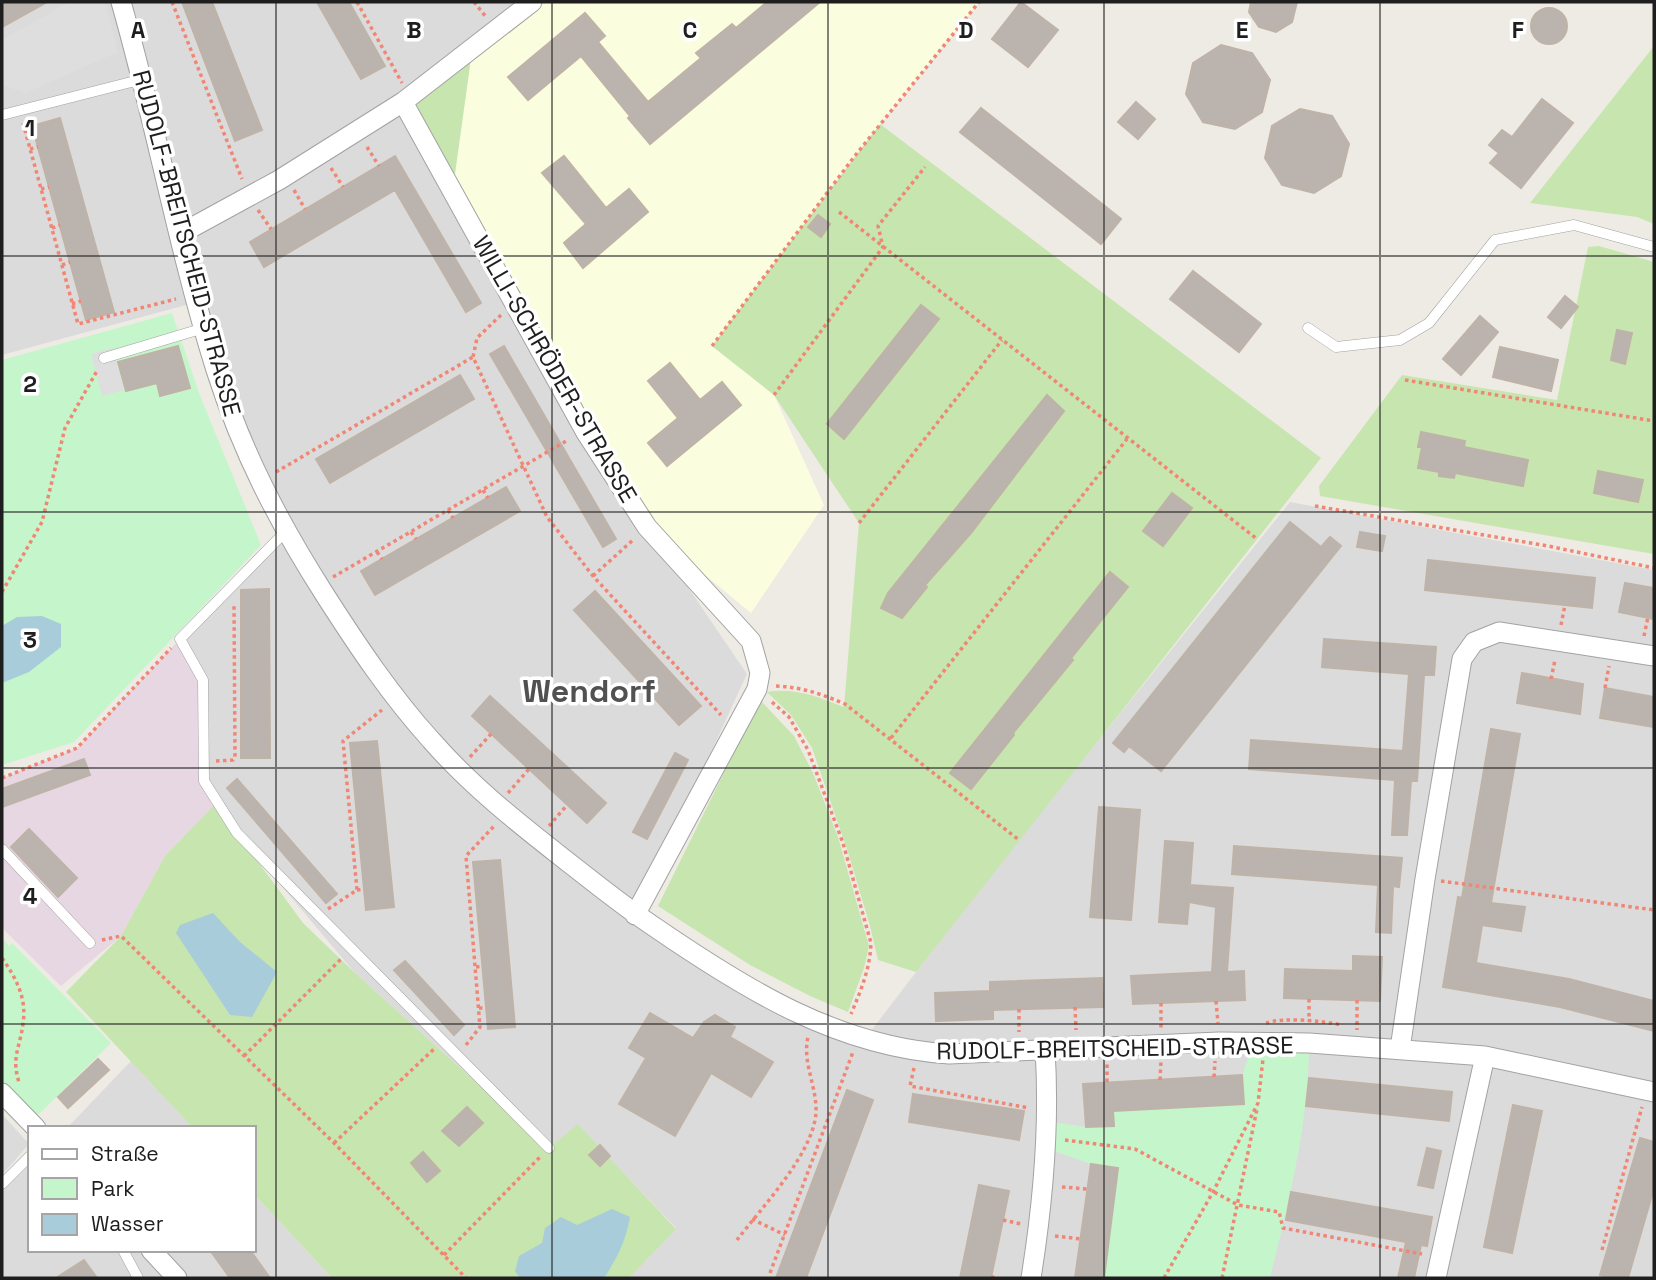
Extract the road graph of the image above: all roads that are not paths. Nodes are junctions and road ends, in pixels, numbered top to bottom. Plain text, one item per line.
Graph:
1 (121, 2) edge
2 (532, 2) edge
3 (143, 79) junction
4 (406, 99) junction
5 (2, 115) edge
6 (180, 234) junction
7 (1654, 247) edge
8 (204, 328) junction
9 (1308, 328) dead end
10 (104, 358) road end
11 (286, 531) junction
12 (1654, 656) edge
13 (2, 849) edge
14 (635, 915) junction
15 (90, 943) road end
16 (1399, 1049) junction
17 (1045, 1050) junction
18 (1485, 1056) junction
19 (1651, 1091) edge
20 (2, 1093) edge
21 (34, 1126) edge
22 (549, 1148) road end
23 (28, 1158) edge
24 (2, 1184) edge
25 (124, 1252) edge
26 (153, 1252) edge
27 (138, 1278) edge
28 (177, 1278) edge
29 (1031, 1278) edge
30 (1436, 1278) edge

1 - 3 street, RUDOLF-BREITSCHEID-STRASSE
2 - 4 street
3 - 5 lane
3 - 6 street, RUDOLF-BREITSCHEID-STRASSE
4 - 6 street
4 - 14 street, WILLI-SCHRÖDER-STRASSE
6 - 8 street, RUDOLF-BREITSCHEID-STRASSE
7 - 9 lane
8 - 10 lane
8 - 11 street, RUDOLF-BREITSCHEID-STRASSE
11 - 14 street, RUDOLF-BREITSCHEID-STRASSE
11 - 22 lane
12 - 16 street
13 - 15 lane
14 - 17 street, RUDOLF-BREITSCHEID-STRASSE
16 - 17 street, RUDOLF-BREITSCHEID-STRASSE
16 - 18 street, RUDOLF-BREITSCHEID-STRASSE
17 - 29 street
18 - 19 street, RUDOLF-BREITSCHEID-STRASSE
18 - 30 street
20 - 21 street
23 - 24 lane
25 - 27 lane
26 - 28 street

